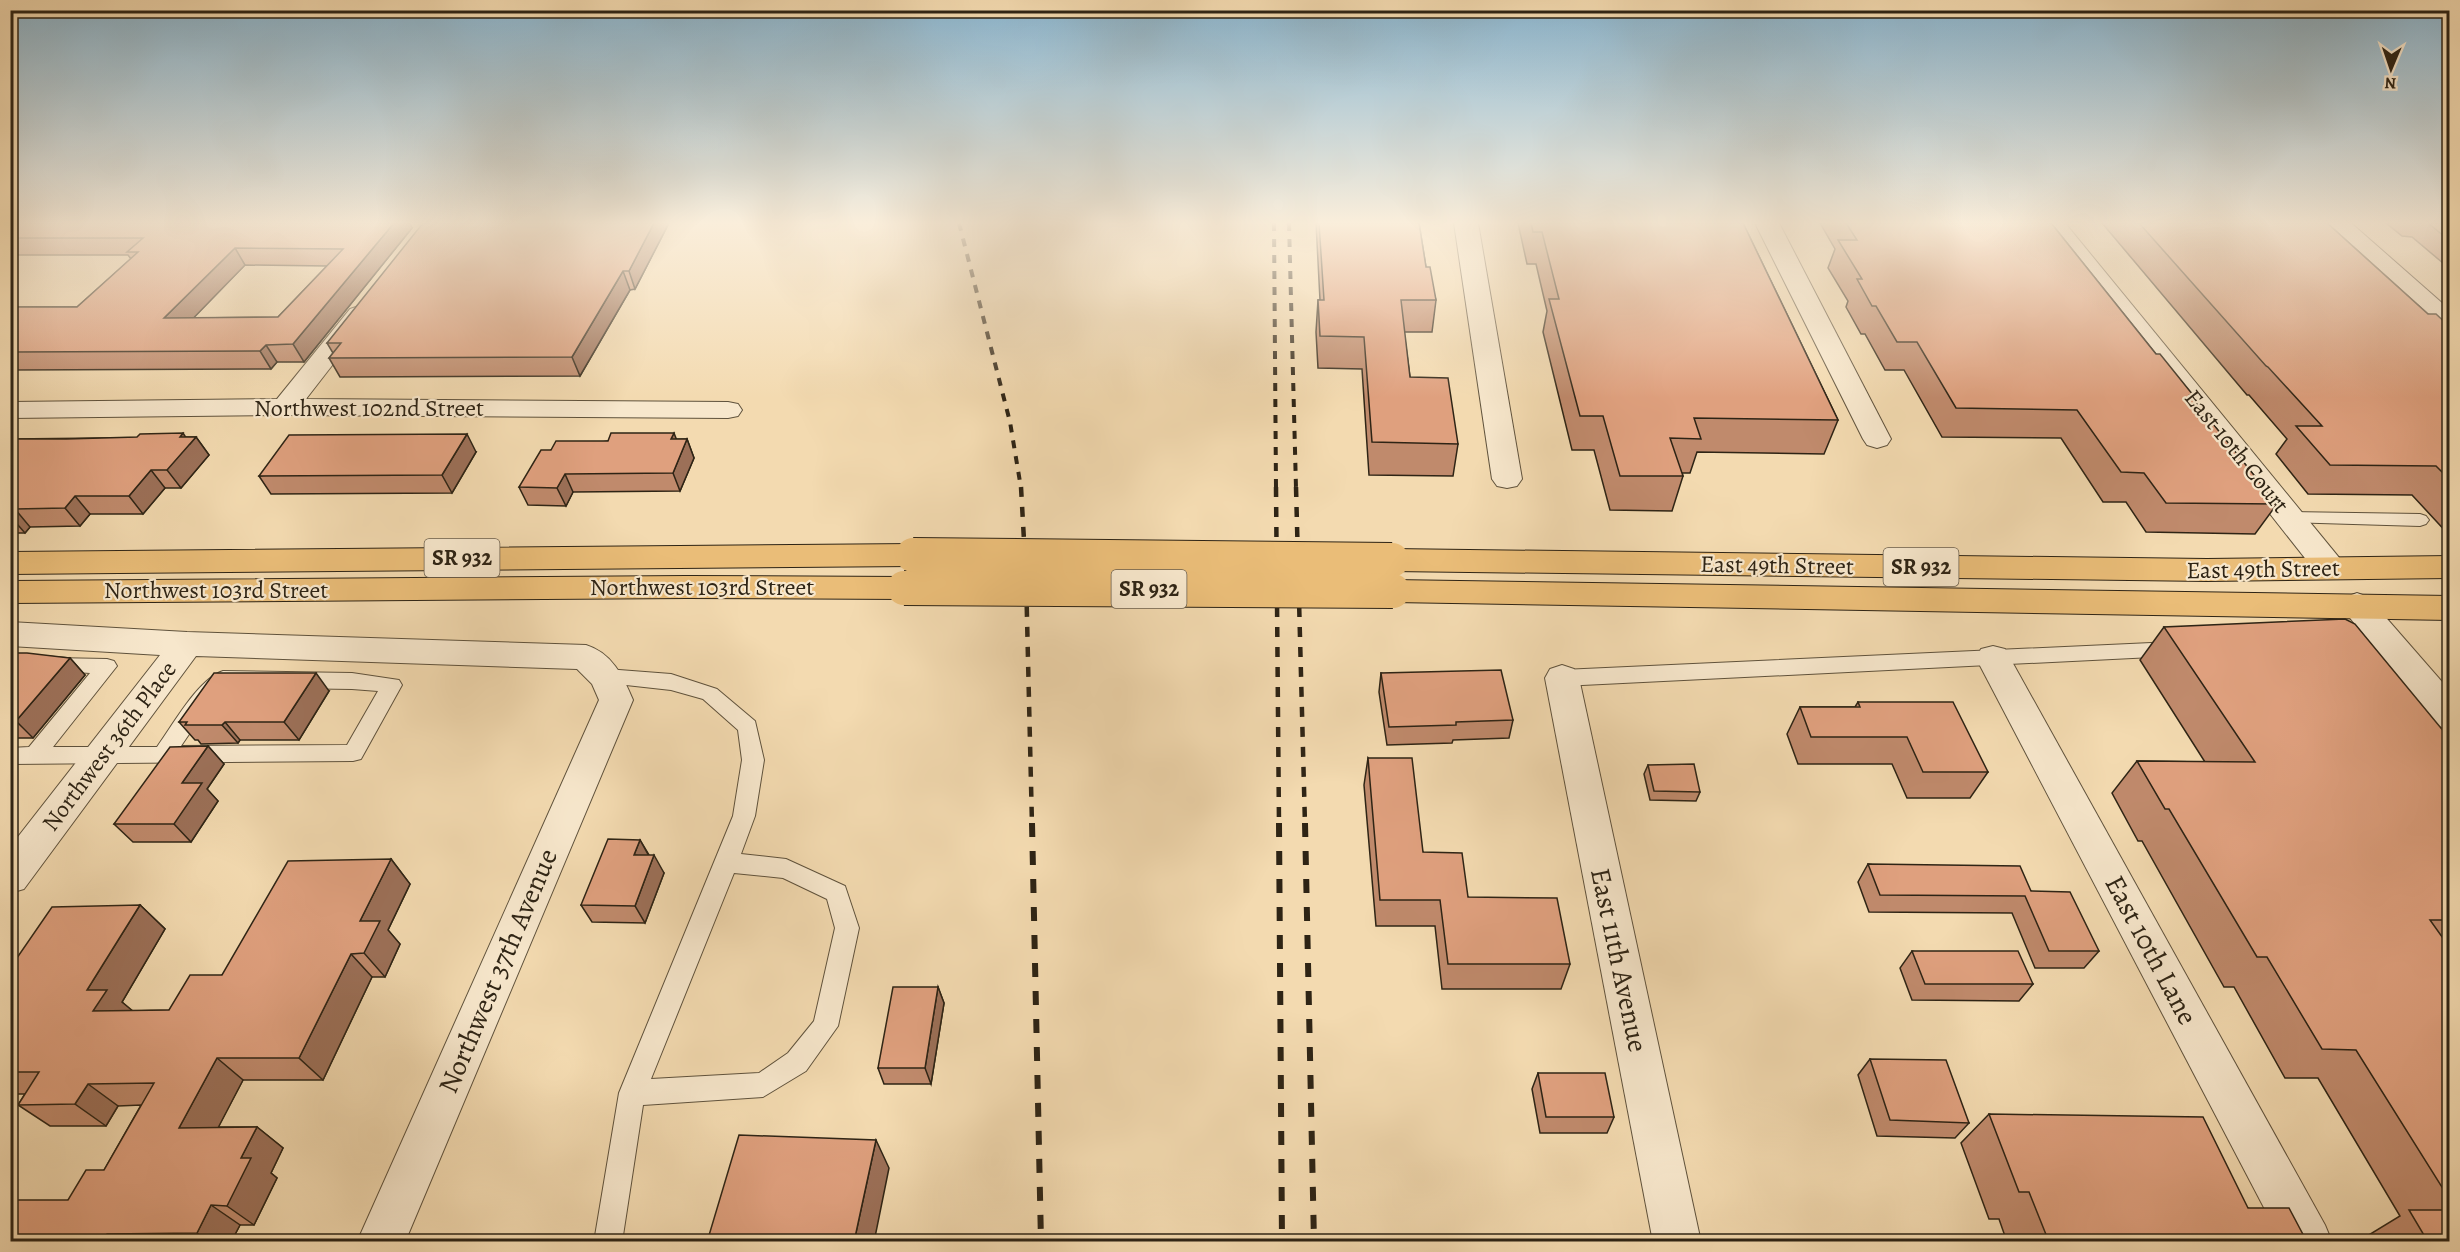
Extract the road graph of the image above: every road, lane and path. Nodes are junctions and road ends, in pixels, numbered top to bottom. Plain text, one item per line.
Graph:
1 (1475, 281) edge
2 (1796, 281) edge
3 (2100, 281) edge
4 (2402, 281) edge
5 (373, 297) edge
6 (2450, 324) edge
7 (285, 407) junction
8 (10, 410) edge
9 (728, 410) dead end
10 (1876, 439) dead end
11 (1507, 479) dead end
12 (2290, 518) junction
13 (2420, 520) dead end
14 (1392, 560) joint
15 (10, 564) edge
16 (2450, 567) edge
17 (2330, 568) junction
18 (1394, 591) joint
19 (10, 592) edge
20 (2358, 605) junction
21 (2450, 608) edge
22 (10, 634) edge
23 (187, 644) junction
24 (2195, 648) edge
25 (1993, 658) junction
26 (52, 665) edge
27 (1562, 678) joint
28 (611, 689) junction
29 (2450, 716) edge
30 (163, 755) junction
31 (10, 756) edge
32 (34, 756) junction
33 (102, 756) junction
34 (726, 862) junction
35 (10, 878) edge
36 (632, 1093) junction
37 (381, 1242) edge
38 (608, 1242) edge
39 (1677, 1242) edge
40 (2308, 1242) edge

1 - 11 street
2 - 10 street
3 - 12 street, East 10th Court
4 - 6 street
5 - 7 street
7 - 8 street, Northwest 102nd Street
7 - 9 street, Northwest 102nd Street
12 - 13 lane
12 - 17 street, East 10th Court
14 - 15 main road, Northwest 103rd Street / SR 932, bridge
14 - 17 main road, East 49th Street / SR 932
16 - 17 main road, East 49th Street / SR 932
18 - 19 main road, Northwest 103rd Street / SR 932, bridge
18 - 20 main road, East 49th Street / SR 932
20 - 21 main road, East 49th Street / SR 932
20 - 29 street
22 - 23 street, Northwest 103rd Street
23 - 28 street, Northwest 103rd Street
23 - 33 street, Northwest 36th Place
24 - 25 lane
25 - 27 lane
25 - 40 street, East 10th Lane
26 - 32 lane
27 - 39 street, East 11th Avenue
28 - 34 lane
28 - 37 street, Northwest 37th Avenue
30 - 30 lane
30 - 33 lane
31 - 32 lane
32 - 33 lane
33 - 35 street, Northwest 36th Place
34 - 36 lane
34 - 36 lane
36 - 38 lane

